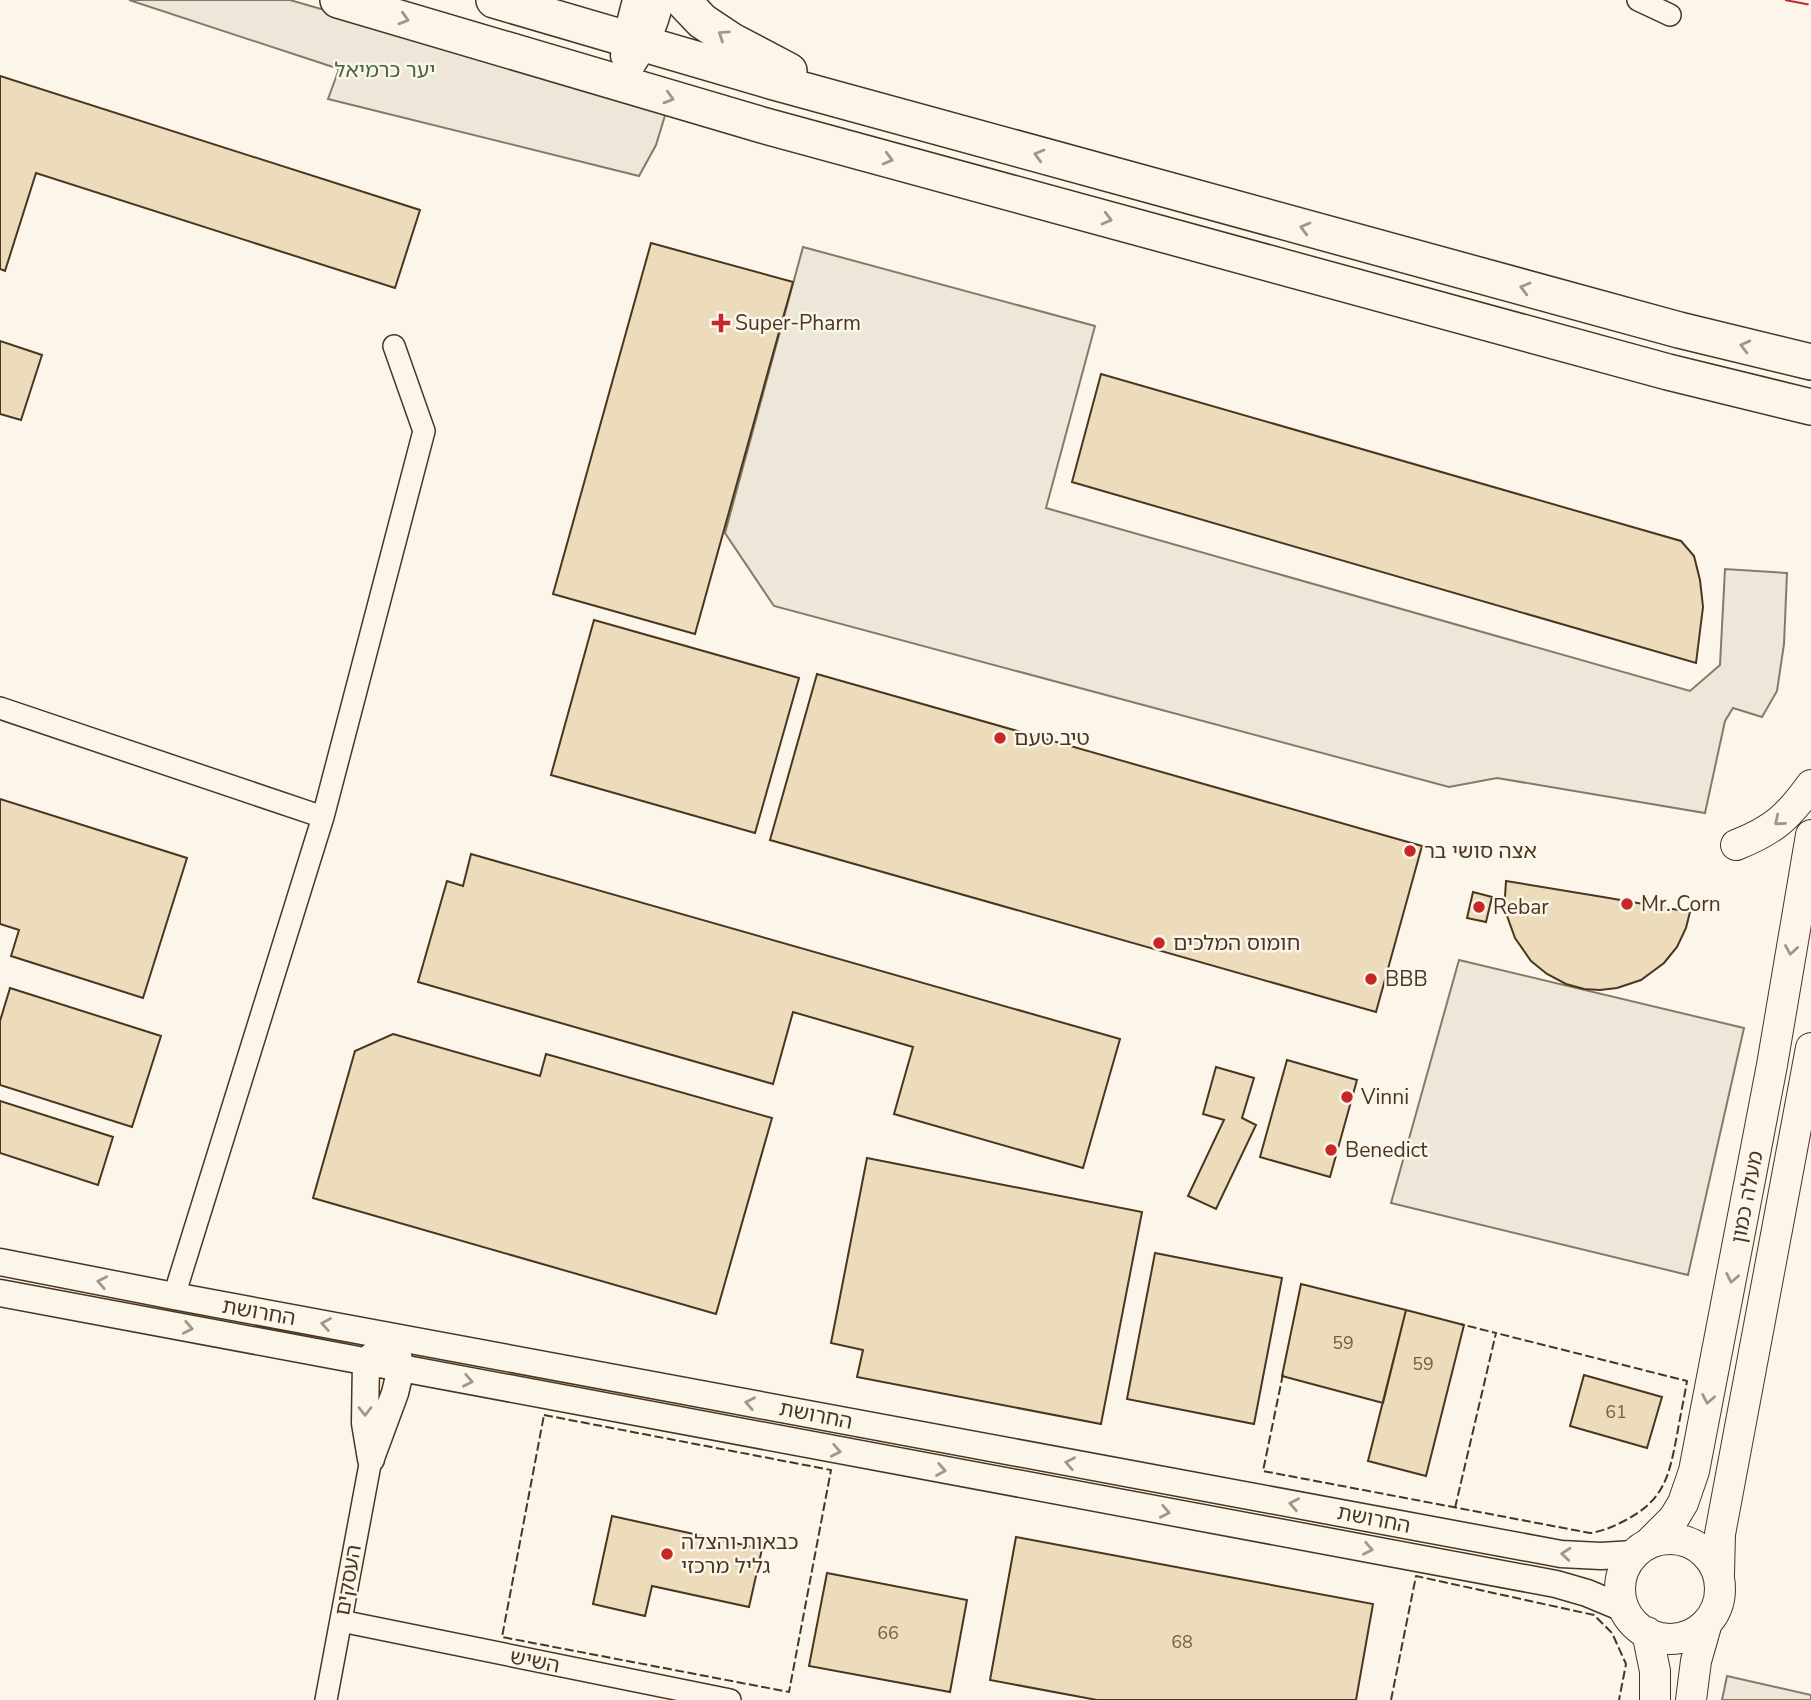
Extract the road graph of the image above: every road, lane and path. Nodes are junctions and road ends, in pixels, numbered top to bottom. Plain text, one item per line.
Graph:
1 (338, 0) edge
2 (586, 0) edge
3 (636, 0) edge
4 (660, 0) edge
5 (682, 0) edge
6 (1639, 0) edge
7 (499, 2) edge
8 (1670, 15) dead end
9 (636, 42) junction
10 (620, 83) junction
11 (847, 103) junction
12 (394, 346) dead end
13 (1811, 362) edge
14 (1758, 394) junction
15 (1811, 407) edge
16 (1811, 429) edge
17 (0, 708) edge
18 (1811, 785) edge
19 (323, 817) junction
20 (1811, 835) edge
21 (1736, 845) dead end
22 (1811, 1048) edge
23 (1811, 1156) edge
24 (1783, 1203) junction
25 (0, 1262) edge
26 (0, 1293) edge
27 (174, 1296) junction
28 (393, 1337) junction
29 (366, 1361) junction
30 (401, 1368) junction
31 (371, 1460) junction
32 (1641, 1549) junction
33 (1719, 1574) junction
34 (1623, 1608) junction
35 (341, 1621) junction
36 (1706, 1626) junction
37 (1647, 1632) junction
38 (326, 1700) edge
39 (730, 1700) edge
40 (1655, 1700) edge
41 (1691, 1700) edge

1 -> 10 highway
2 - 7 highway
3 - 9 street
4 - 9 street
11 -> 5 highway
6 - 8 street
7 - 9 highway
9 - 10 street
9 - 11 highway
10 -> 14 highway
13 -> 11 highway
12 - 19 street
14 - 15 highway
14 - 16 highway
17 - 19 street
18 -> 21 main road
19 - 27 street
20 -> 32 main road, מעלה כמון
22 - 24 main road, מעלה כמון
23 - 24 main road
24 - 33 main road, מעלה כמון
27 -> 25 street, החרושת
26 -> 29 street, החרושת
28 -> 27 street, החרושת
28 - 29 street
28 - 30 street
32 -> 28 street, החרושת
29 - 30 street, החרושת
29 -> 31 street
30 - 31 street
30 -> 34 street, החרושת
31 - 35 street, העסקים
32 - 33 main road
32 - 34 main road
33 - 36 main road
34 - 37 main road
35 - 38 street, העסקים
35 - 39 street, השיש
36 - 37 main road
36 - 41 main road
37 - 40 main road

